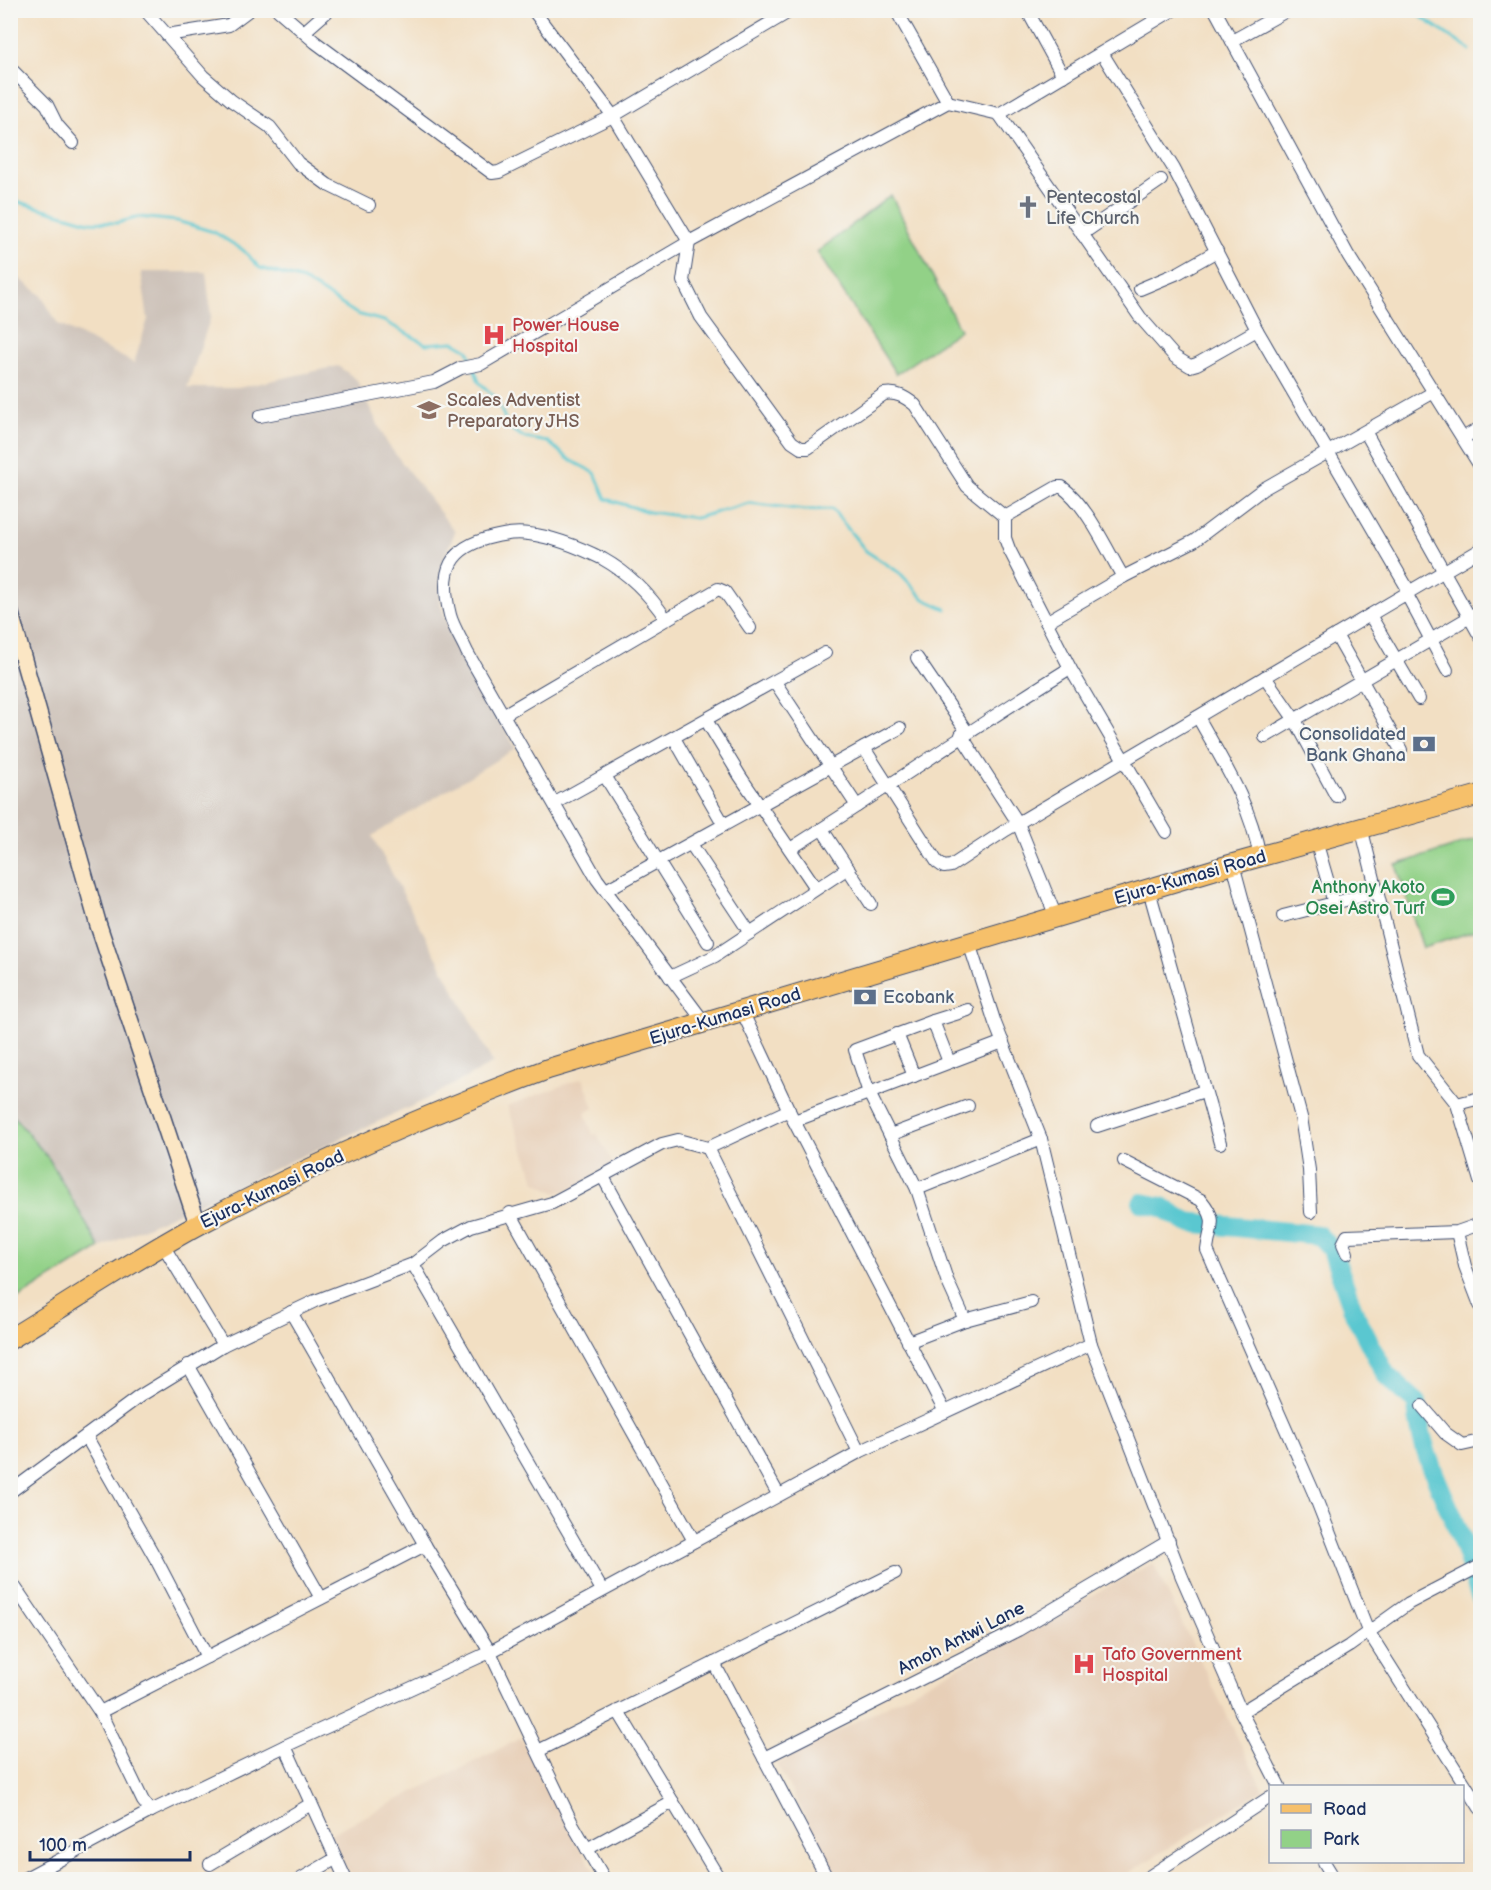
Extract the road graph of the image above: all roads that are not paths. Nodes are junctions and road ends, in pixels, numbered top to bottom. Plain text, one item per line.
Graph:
1 (145, 10) edge
2 (249, 10) edge
3 (278, 10) edge
4 (329, 10) edge
5 (792, 10) edge
6 (896, 10) edge
7 (1027, 10) edge
8 (1173, 10) edge
9 (1215, 10) edge
10 (1288, 10) edge
11 (536, 12) edge
12 (304, 32) junction
13 (167, 35) junction
14 (1232, 41) junction
15 (1102, 53) junction
16 (10, 68) edge
17 (1063, 76) junction
18 (948, 102) junction
19 (999, 114) junction
20 (613, 116) junction
21 (73, 143) dead end
22 (1161, 180) dead end
23 (369, 205) dead end
24 (1082, 234) junction
25 (689, 242) junction
26 (1216, 251) junction
27 (1140, 288) dead end
28 (1257, 330) junction
29 (1434, 392) junction
30 (260, 416) dead end
31 (1480, 428) edge
32 (1366, 433) junction
33 (1463, 438) junction
34 (1328, 453) junction
35 (1480, 466) edge
36 (1005, 517) junction
37 (1479, 554) edge
38 (1444, 571) junction
39 (1123, 577) junction
40 (1407, 592) junction
41 (10, 612) edge
42 (1370, 615) junction
43 (1475, 615) edge
44 (666, 618) junction
45 (1046, 622) junction
46 (750, 628) dead end
47 (1336, 635) junction
48 (1480, 636) edge
49 (1432, 640) junction
50 (825, 652) dead end
51 (917, 658) dead end
52 (1396, 662) junction
53 (1070, 668) junction
54 (1447, 670) dead end
55 (1265, 677) junction
56 (775, 682) junction
57 (1361, 682) junction
58 (1419, 699) dead end
59 (503, 715) junction
60 (1198, 717) junction
61 (706, 720) junction
62 (1295, 720) junction
63 (900, 728) dead end
64 (964, 734) junction
65 (1265, 737) dead end
66 (674, 738) junction
67 (864, 748) junction
68 (1401, 750) dead end
69 (1124, 761) junction
70 (831, 766) junction
71 (605, 776) junction
72 (887, 785) junction
73 (1480, 795) edge
74 (1336, 796) dead end
75 (555, 803) junction
76 (761, 805) junction
77 (857, 806) junction
78 (1018, 823) junction
79 (724, 825) junction
80 (1361, 828) junction
81 (822, 829) junction
82 (1166, 832) dead end
83 (1316, 841) junction
84 (691, 844) junction
85 (789, 849) junction
86 (1260, 857) junction
87 (660, 861) junction
88 (1233, 864) junction
89 (849, 868) junction
90 (816, 888) junction
91 (606, 890) junction
92 (1149, 890) junction
93 (1377, 892) junction
94 (1334, 903) junction
95 (871, 904) dead end
96 (1283, 915) dead end
97 (1056, 917) junction
98 (750, 933) junction
99 (708, 942) dead end
100 (969, 943) junction
101 (670, 977) junction
102 (969, 1010) dead end
103 (742, 1011) junction
104 (933, 1021) junction
105 (704, 1022) junction
106 (897, 1034) junction
107 (1003, 1042) junction
108 (949, 1062) junction
109 (914, 1076) junction
110 (1204, 1091) junction
111 (869, 1093) junction
112 (1480, 1098) edge
113 (1457, 1104) junction
114 (968, 1106) dead end
115 (792, 1115) junction
116 (1097, 1126) dead end
117 (890, 1134) junction
118 (1041, 1138) junction
119 (1220, 1143) dead end
120 (708, 1148) junction
121 (1124, 1161) dead end
122 (603, 1177) junction
123 (1480, 1181) edge
124 (917, 1189) junction
125 (1311, 1212) dead end
126 (510, 1213) junction
127 (1480, 1224) edge
128 (198, 1225) junction
129 (1457, 1232) junction
130 (163, 1245) junction
131 (1347, 1254) dead end
132 (413, 1264) junction
133 (1031, 1302) dead end
134 (1480, 1305) edge
135 (291, 1312) junction
136 (966, 1320) junction
137 (10, 1339) edge
138 (908, 1342) junction
139 (1091, 1344) junction
140 (223, 1345) junction
141 (188, 1365) junction
142 (1422, 1406) dead end
143 (945, 1412) junction
144 (86, 1436) junction
145 (1480, 1440) edge
146 (859, 1452) junction
147 (10, 1492) edge
148 (778, 1494) junction
149 (1169, 1541) junction
150 (694, 1542) junction
151 (425, 1545) junction
152 (1480, 1566) edge
153 (895, 1573) dead end
154 (10, 1580) edge
155 (602, 1590) junction
156 (321, 1598) junction
157 (1368, 1630) junction
158 (490, 1652) junction
159 (207, 1657) junction
160 (714, 1663) junction
161 (618, 1711) junction
162 (100, 1712) junction
163 (1241, 1712) junction
164 (285, 1746) junction
165 (538, 1751) junction
166 (764, 1758) junction
167 (1278, 1785) edge
168 (1269, 1798) edge
169 (673, 1802) junction
170 (311, 1804) junction
171 (1480, 1808) edge
172 (151, 1811) junction
173 (587, 1849) junction
174 (335, 1859) junction
175 (1325, 1863) edge
176 (210, 1864) dead end
177 (22, 1880) edge
178 (299, 1880) edge
179 (346, 1880) edge
180 (605, 1880) edge
181 (720, 1880) edge
182 (828, 1880) edge
183 (1144, 1880) edge
184 (1335, 1880) edge

1 - 13 street
2 - 13 street
3 - 12 street
4 - 12 street
5 - 20 street
6 - 18 street
7 - 17 street
8 - 15 street
9 - 14 street
10 - 14 street
11 - 20 street
12 - 20 street
13 - 23 street
14 - 29 street
15 - 17 street
15 - 26 street
16 - 21 street
17 - 19 street
18 - 19 street
18 - 25 street
19 - 24 street
20 - 25 street
22 - 24 street
24 - 28 street
25 - 30 street
25 - 36 street
26 - 27 street
26 - 28 street
28 - 34 street
29 - 32 street
29 - 33 street
31 - 33 street
32 - 34 street
32 - 38 street
33 - 35 street
34 - 39 street
34 - 40 street
36 - 39 street
36 - 45 street
37 - 38 street
38 - 40 street
38 - 43 street
39 - 45 street
40 - 42 street
40 - 49 street
41 - 128 street
42 - 47 street
42 - 52 street
43 - 48 street
43 - 49 street
44 - 46 street
44 - 59 street
44 - 59 street
45 - 53 street
47 - 55 street
47 - 57 street
49 - 52 street
49 - 54 street
50 - 56 street
51 - 64 street
52 - 57 street
52 - 58 street
53 - 64 street
53 - 69 street
55 - 60 street
55 - 62 street
56 - 61 street
56 - 70 street
57 - 62 street
57 - 68 street
59 - 75 street
60 - 69 street
60 - 86 street
61 - 66 street
61 - 76 street
62 - 65 street
62 - 74 street
63 - 67 street
64 - 72 street
64 - 78 street
66 - 71 street
66 - 79 street
67 - 70 street
67 - 72 street
69 - 78 street
69 - 82 street
70 - 76 street
70 - 77 street
71 - 75 street
71 - 87 street
72 - 77 street
72 - 78 street
73 - 80 main road, Ejura-Kumasi Road
75 - 91 street
76 - 79 street
76 - 85 street
77 - 81 street
78 - 97 street
79 - 84 street
80 - 83 main road, Ejura-Kumasi Road
80 - 93 street
81 - 85 street
81 - 89 street
83 - 86 main road, Ejura-Kumasi Road
83 - 94 street
84 - 87 street
84 - 98 street
85 - 90 street
86 - 88 main road, Ejura-Kumasi Road
87 - 91 street
87 - 99 street
88 - 92 main road, Ejura-Kumasi Road
88 - 125 street
89 - 90 street
89 - 95 street
90 - 98 street
91 - 101 street
92 - 97 main road, Ejura-Kumasi Road
92 - 110 street
93 - 94 street
93 - 113 street
94 - 96 street
97 - 100 main road, Ejura-Kumasi Road
98 - 101 street
100 - 103 main road, Ejura-Kumasi Road
100 - 107 street
101 - 105 street
102 - 104 street
103 - 105 main road, Ejura-Kumasi Road
103 - 115 street
104 - 106 street
104 - 108 street
105 - 128 main road, Ejura-Kumasi Road
106 - 109 street
106 - 111 street
107 - 108 street
107 - 118 street
108 - 109 street
109 - 111 street
110 - 116 street
110 - 119 street
111 - 115 street
111 - 117 street
112 - 113 street
113 - 123 street
114 - 117 street
115 - 120 street
115 - 138 street
117 - 124 street
118 - 124 street
118 - 139 street
120 - 122 street
120 - 146 street
121 - 157 street
122 - 126 street
122 - 148 street
124 - 136 street
126 - 132 street
126 - 150 street
127 - 129 street
128 - 130 main road, Ejura-Kumasi Road
129 - 131 street
129 - 134 street
130 - 137 main road, Ejura-Kumasi Road
130 - 140 street
132 - 135 street
132 - 155 street
133 - 136 street
135 - 140 street
135 - 151 street
136 - 138 street
138 - 143 street
139 - 143 street
139 - 149 street
140 - 141 street
141 - 144 street
141 - 156 street
142 - 145 street
143 - 146 street
144 - 147 street
144 - 159 street
146 - 148 street
148 - 150 street
149 - 163 street
149 - 166 street, Amoh Antwi Lane
150 - 155 street
151 - 156 street
151 - 158 street
152 - 157 street
153 - 160 street
154 - 162 street
155 - 158 street
156 - 159 street
157 - 163 street
157 - 171 street
158 - 164 street
158 - 165 street
159 - 162 street
160 - 161 street
160 - 166 street
161 - 165 street
161 - 169 street
162 - 172 street
163 - 167 street
164 - 170 street
164 - 172 street
165 - 173 street
166 - 182 street
168 - 183 street
169 - 173 street
169 - 181 street
170 - 174 street
170 - 176 street
172 - 177 street
173 - 180 street
174 - 178 street
174 - 179 street
175 - 184 street

